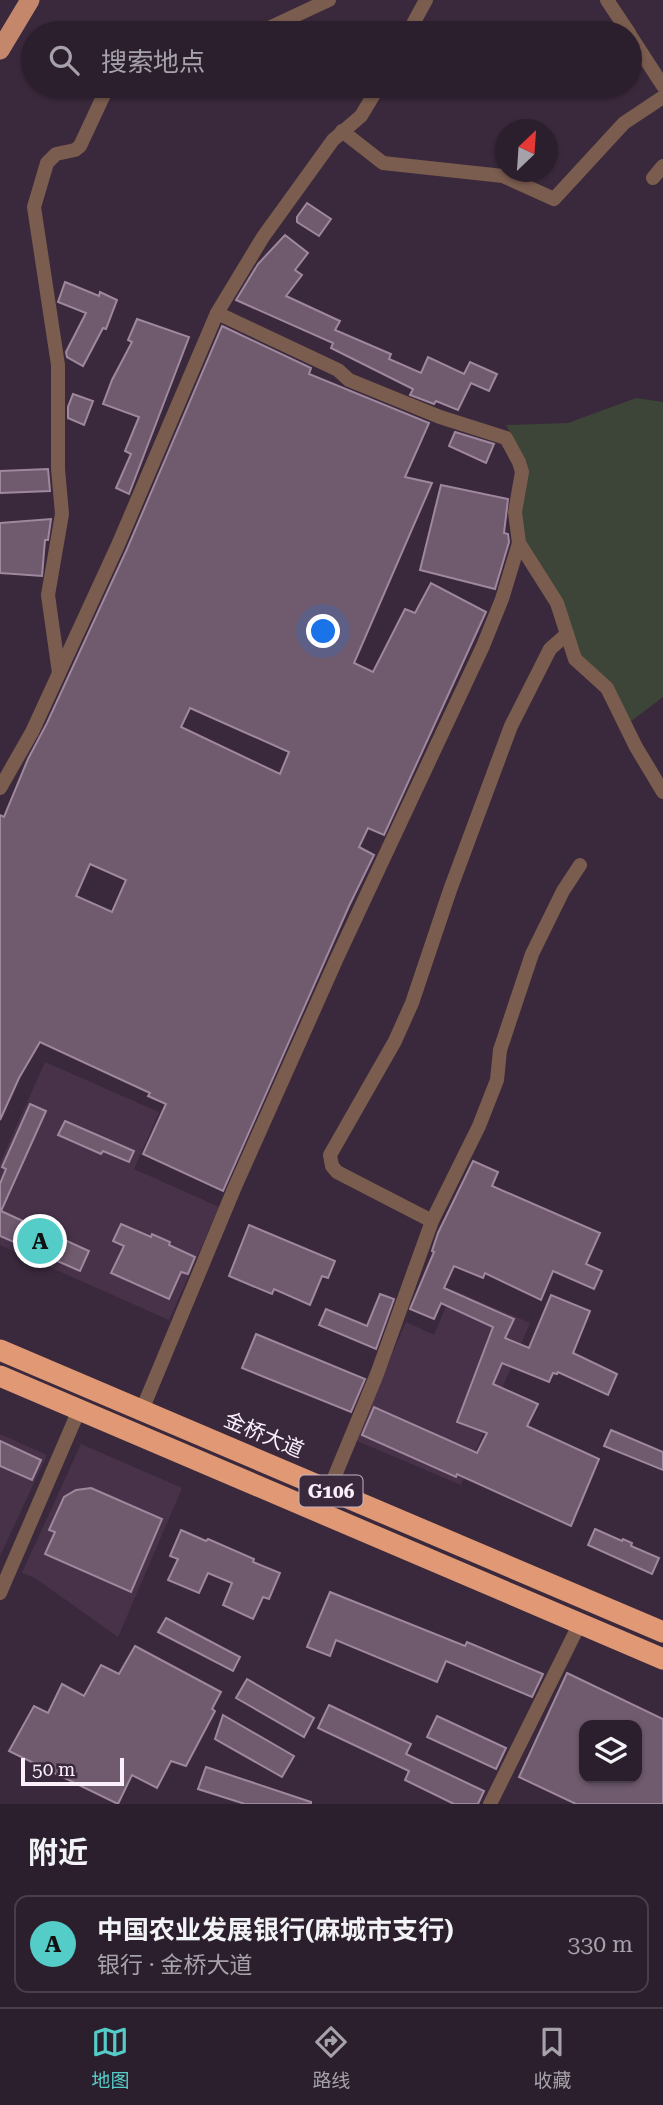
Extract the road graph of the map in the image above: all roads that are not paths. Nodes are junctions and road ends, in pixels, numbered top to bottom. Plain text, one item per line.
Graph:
1 (15, 0) edge
2 (30, 0) edge
3 (329, 0) edge
4 (426, 0) edge
5 (607, 0) edge
6 (284, 21) edge
7 (415, 21) edge
8 (621, 21) edge
9 (0, 26) edge
10 (0, 50) edge
11 (642, 54) edge
12 (663, 86) edge
13 (663, 97) edge
14 (102, 98) edge
15 (371, 98) edge
16 (342, 131) junction
17 (663, 166) edge
18 (653, 178) dead end
19 (217, 313) junction
20 (519, 542) junction
21 (567, 634) junction
22 (59, 673) junction
23 (0, 759) edge
24 (3, 782) edge
25 (663, 792) edge
26 (580, 865) dead end
27 (432, 1221) junction
28 (0, 1350) edge
29 (0, 1376) edge
30 (79, 1410) junction
31 (142, 1410) junction
32 (329, 1490) junction
33 (0, 1593) edge
34 (580, 1623) junction
35 (663, 1632) edge
36 (663, 1659) edge
37 (490, 1804) edge

1 - 9 main road
2 - 10 main road
3 - 6 street
4 - 7 street
5 - 8 street
11 - 12 street
13 - 16 street
14 - 22 street
15 - 16 street
16 - 19 street
17 - 18 street
19 - 20 street
19 - 22 street
20 - 21 street
20 - 31 street
21 - 25 street
21 - 27 street
22 - 24 street
23 - 24 street
26 - 27 street
27 - 32 street
28 - 31 highway, 金桥大道 / G106
29 - 30 highway, G106
30 - 33 street
30 - 34 highway, G106
31 - 32 highway, 金桥大道 / G106
32 - 35 highway, 金桥大道 / G106
34 - 36 highway, G106
34 - 37 street

